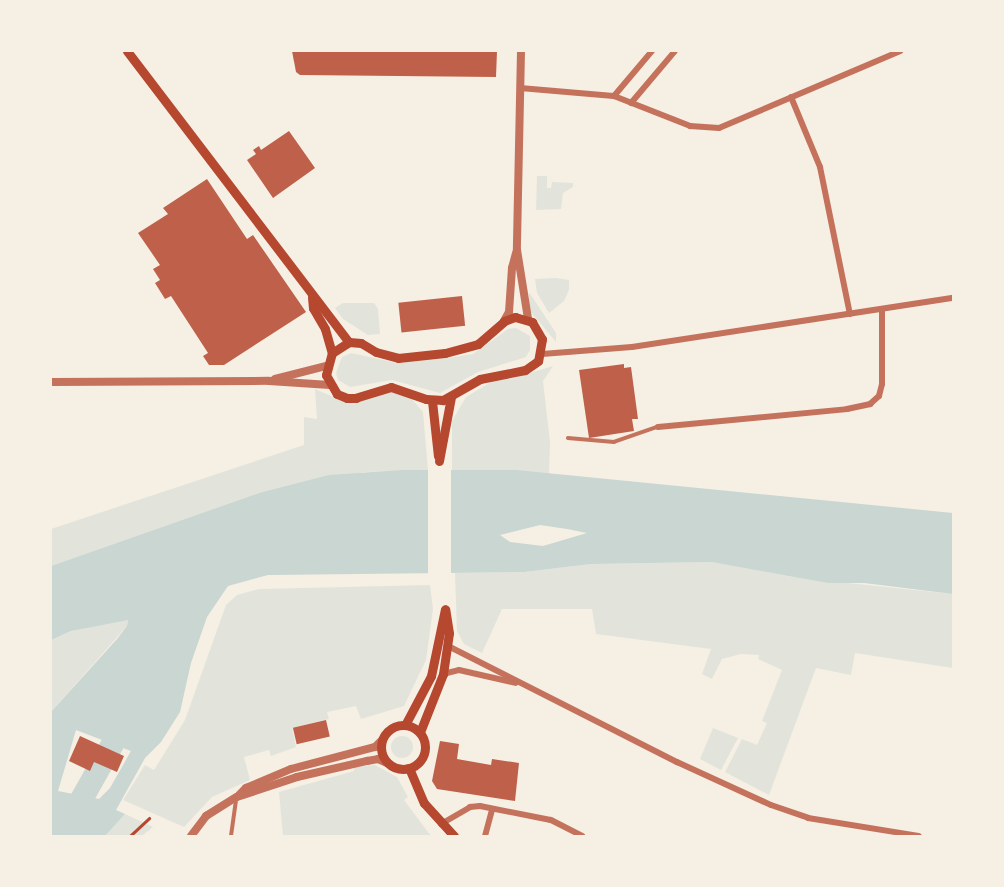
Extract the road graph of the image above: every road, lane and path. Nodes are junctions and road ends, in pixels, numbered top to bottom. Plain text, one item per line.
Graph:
1 (127, 51) edge
2 (521, 51) edge
3 (652, 51) edge
4 (675, 51) edge
5 (900, 51) edge
6 (520, 88) junction
7 (614, 96) junction
8 (791, 97) junction
9 (631, 103) junction
10 (517, 250) junction
11 (312, 297) junction
12 (953, 298) edge
13 (882, 309) junction
14 (850, 314) junction
15 (528, 319) junction
16 (504, 321) junction
17 (349, 342) junction
18 (332, 353) junction
19 (541, 354) junction
20 (326, 366) junction
21 (269, 381) junction
22 (51, 382) edge
23 (330, 385) junction
24 (451, 397) junction
25 (432, 401) junction
26 (658, 427) joint
27 (568, 438) dead end
28 (448, 646) junction
29 (443, 674) junction
30 (531, 687) junction
31 (405, 724) junction
32 (420, 732) junction
33 (381, 741) junction
34 (389, 764) junction
35 (409, 768) junction
36 (237, 797) junction
37 (492, 809) junction
38 (149, 818) dead end
39 (441, 824) junction
40 (130, 836) edge
41 (191, 836) edge
42 (231, 836) edge
43 (454, 836) edge
44 (485, 836) edge
45 (582, 836) edge
46 (919, 836) edge

1 - 11 main road
2 - 6 street
3 - 7 street
4 - 9 street
5 - 8 street
6 - 7 street
6 - 10 street
7 - 9 street
8 - 9 street
8 - 14 street
10 - 15 street
10 - 16 street
11 - 17 main road
11 - 18 main road
12 - 13 street
13 - 14 street
13 - 26 street
14 - 19 street
15 - 16 main road
15 - 19 main road
16 - 17 main road
17 - 18 main road
18 - 20 main road
19 - 24 main road
20 - 21 street
20 - 23 main road
21 - 22 street
21 - 23 street
23 - 25 main road
24 - 25 main road
24 - 25 main road
26 - 27 lane
28 - 29 main road
28 - 30 street
28 - 31 main road
29 - 30 street
29 - 32 main road
30 - 46 street
31 - 32 main road
31 - 33 main road
32 - 35 main road
33 - 34 main road
33 - 36 street
34 - 35 main road
34 - 36 street
35 - 39 main road
36 - 41 street
36 - 42 lane
37 - 39 street
37 - 44 street
37 - 45 street
38 - 40 path
39 - 43 main road

